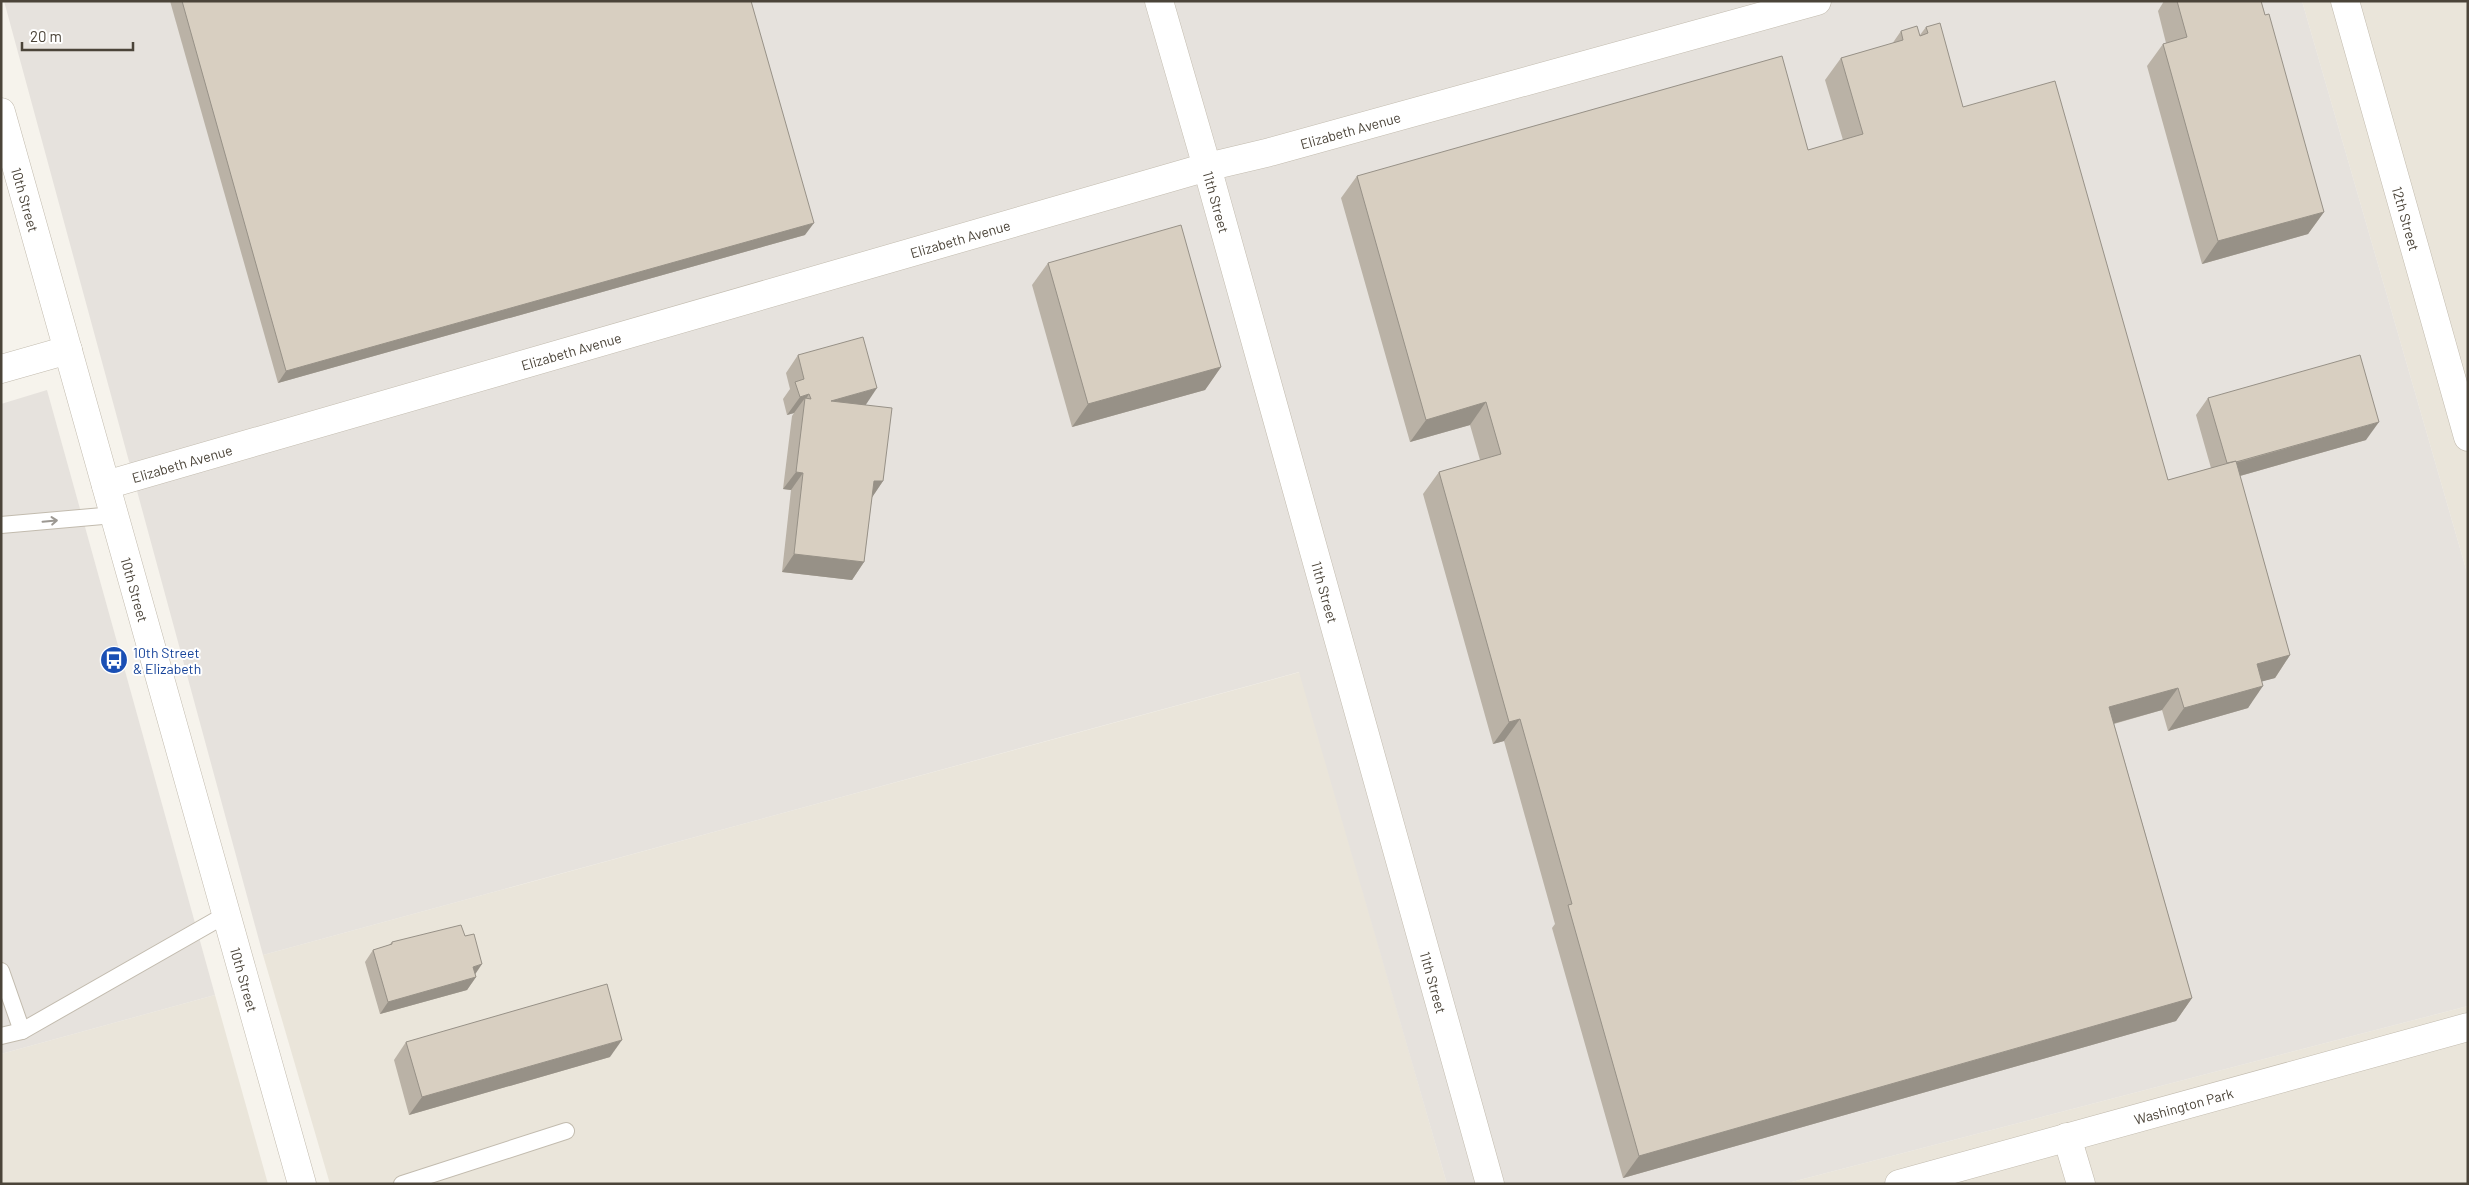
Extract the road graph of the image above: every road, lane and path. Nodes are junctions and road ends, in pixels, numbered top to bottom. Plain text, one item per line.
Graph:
1 (1159, 1) edge
2 (1817, 1) edge
3 (2345, 1) edge
4 (1, 112) edge
5 (1207, 167) junction
6 (68, 350) junction
7 (1, 369) edge
8 (2468, 437) edge
9 (106, 485) junction
10 (114, 515) junction
11 (1, 525) edge
12 (226, 914) junction
13 (1, 971) edge
14 (2468, 1027) edge
15 (22, 1031) junction
16 (1, 1036) edge
17 (566, 1131) dead end
18 (2067, 1137) junction
19 (302, 1184) edge
20 (402, 1184) edge
21 (1490, 1184) edge
22 (1899, 1184) edge
23 (2080, 1184) edge

1 - 5 street, 11th Street
2 - 5 street, Elizabeth Avenue
3 - 8 street, 12th Street
4 - 6 street, 10th Street
5 - 9 street, Elizabeth Avenue
5 - 21 street, 11th Street
6 - 7 street
6 - 9 street, 10th Street
9 - 10 street, 10th Street
11 -> 10 lane
10 - 12 street, 10th Street
12 - 15 lane
12 - 19 street, 10th Street
13 - 15 lane
14 - 18 street, Washington Park
15 - 16 lane
17 - 20 lane
18 - 22 street, Washington Park
18 - 23 street

